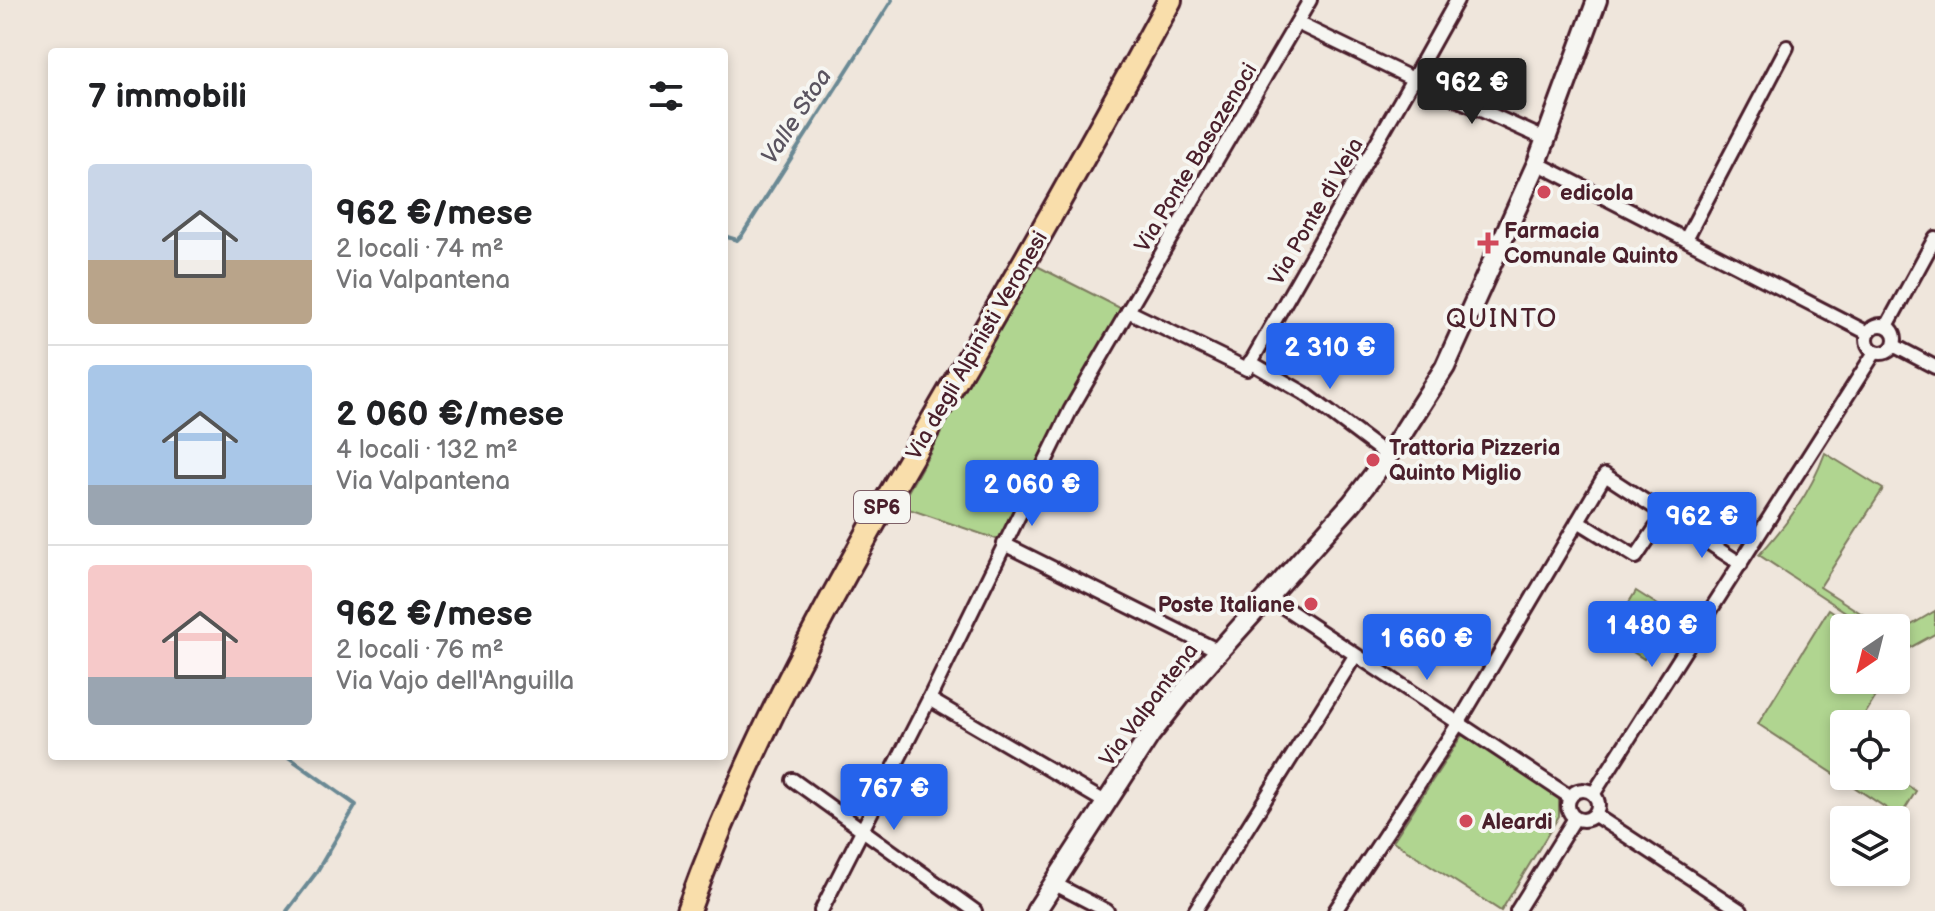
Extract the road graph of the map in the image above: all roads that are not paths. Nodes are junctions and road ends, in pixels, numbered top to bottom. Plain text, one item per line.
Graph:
1 (1170, 0) edge
2 (1310, 0) edge
3 (1457, 0) edge
4 (1597, 0) edge
5 (1297, 23) junction
6 (1787, 47) dead end
7 (1413, 79) junction
8 (1547, 140) junction
9 (1537, 163) junction
10 (1687, 237) junction
11 (1935, 238) edge
12 (1128, 311) junction
13 (1887, 326) junction
14 (1868, 333) junction
15 (1895, 346) junction
16 (1875, 352) junction
17 (1250, 362) junction
18 (1935, 367) edge
19 (1388, 456) junction
20 (1649, 503) junction
21 (1578, 521) junction
22 (1681, 526) junction
23 (1651, 534) junction
24 (1004, 544) junction
25 (1741, 564) junction
26 (1267, 596) junction
27 (1219, 651) junction
28 (1355, 656) junction
29 (929, 699) junction
30 (1458, 724) junction
31 (793, 780) dead end
32 (1594, 793) junction
33 (1570, 797) junction
34 (1105, 802) junction
35 (1595, 815) junction
36 (1575, 818) junction
37 (863, 831) junction
38 (1053, 883) junction
39 (688, 911) edge
40 (821, 911) edge
41 (975, 911) edge
42 (1036, 911) edge
43 (1107, 911) edge
44 (1195, 911) edge
45 (1335, 911) edge
46 (1517, 911) edge
47 (1741, 911) edge

1 - 39 highway, Via degli Alpinisti Veronesi / SP6
2 - 5 street
3 - 7 street, Via Ponte di Veja
4 - 8 street, Via Valpantena
5 - 7 street
5 - 12 street, Via Ponte Basazenoci
6 - 10 street
7 - 8 street
7 - 17 street, Via Ponte di Veja
8 - 9 street, Via Valpantena
9 - 10 street
9 - 19 street, Via Valpantena
10 - 14 street
11 - 13 street
12 - 17 street
12 - 24 street
13 - 14 street
13 - 15 street
14 - 16 street
15 - 16 street
15 - 18 street
16 - 25 street
17 - 19 street
19 - 26 street, Via Valpantena
20 - 21 street
20 - 22 street
20 - 23 street
21 - 23 street
21 - 30 street
22 - 23 street
22 - 25 street
24 - 27 street
24 - 29 street
25 - 32 street
26 - 27 street, Via Valpantena
26 - 28 street
27 - 34 street, Via Valpantena
28 - 30 street
28 - 44 street
29 - 34 street, Via Valpantena
29 - 37 street
30 - 33 street
30 - 45 street
31 - 37 street
32 - 33 street
32 - 35 street
33 - 36 street
34 - 38 street, Via Valpantena
35 - 36 street
35 - 47 street
36 - 46 street
37 - 40 street
37 - 41 street
38 - 42 street, Via Valpantena
38 - 43 street

